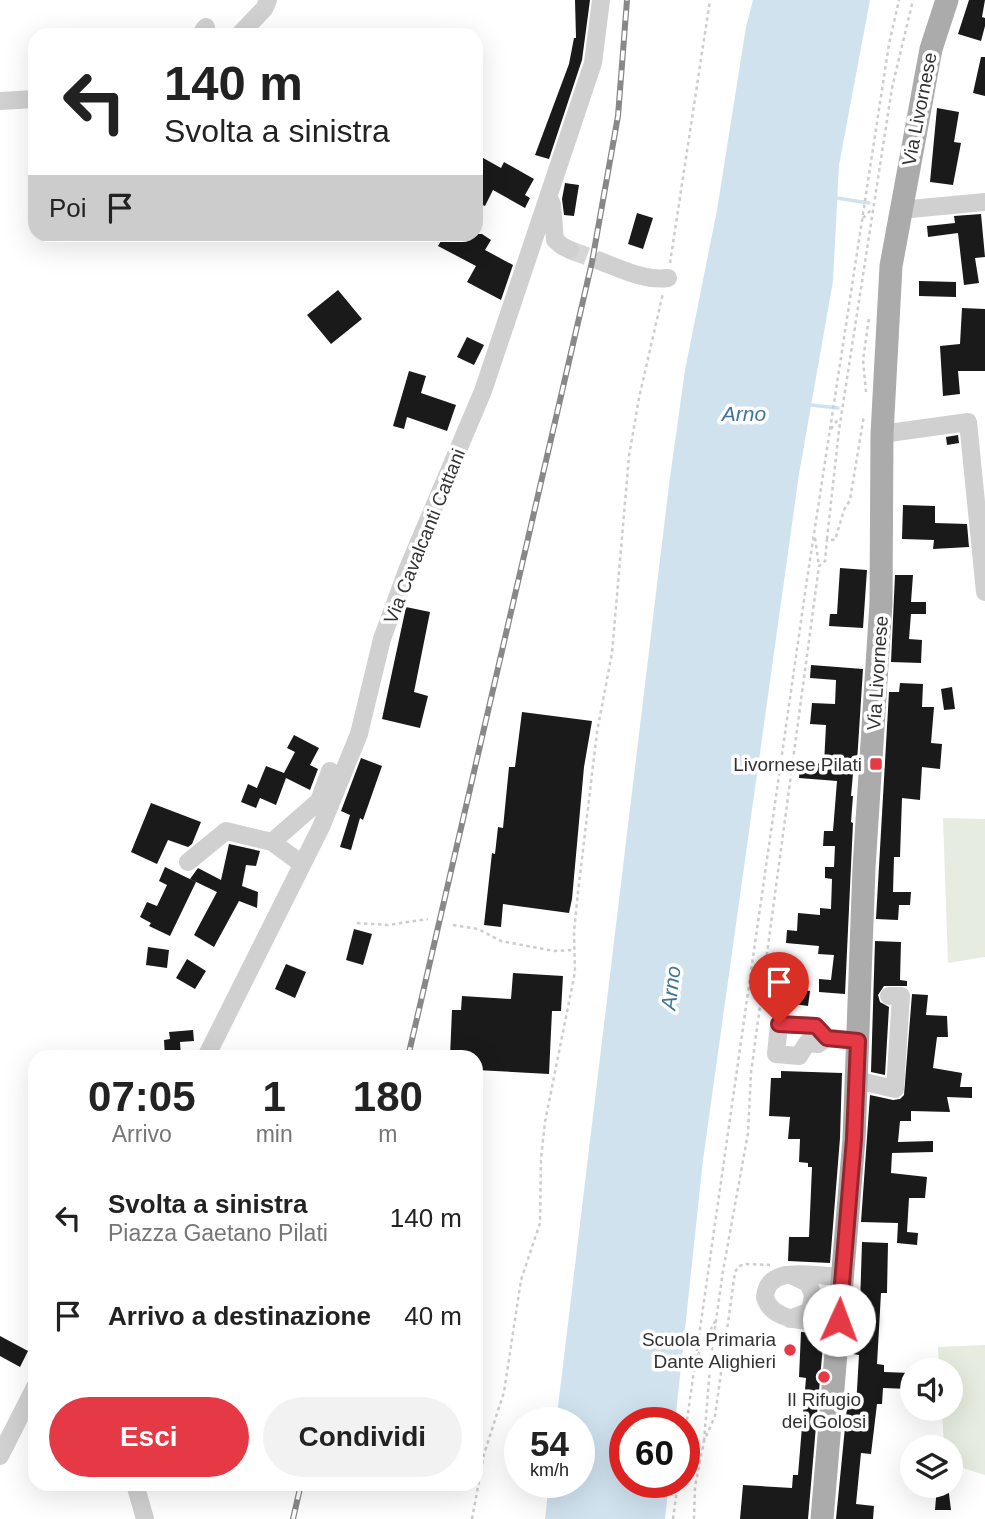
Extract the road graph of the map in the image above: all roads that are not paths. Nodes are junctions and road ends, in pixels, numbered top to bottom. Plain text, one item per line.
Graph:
1 (268, 0) edge
2 (278, 0) edge
3 (601, 0) edge
4 (947, 0) edge
5 (246, 28) edge
6 (260, 28) edge
7 (28, 99) edge
8 (0, 101) edge
9 (548, 194) junction
10 (985, 202) edge
11 (900, 210) junction
12 (570, 250) tunnel mouth
13 (600, 261) tunnel mouth
14 (668, 278) road end
15 (882, 434) junction
16 (985, 592) edge
17 (330, 771) dead end
18 (272, 842) junction
19 (188, 862) dead end
20 (302, 864) junction
21 (889, 996) dead end
22 (827, 1038) dead end
23 (869, 1041) junction
24 (899, 1041) junction
25 (209, 1050) edge
26 (856, 1080) junction
27 (786, 1275) junction
28 (841, 1276) junction
29 (790, 1319) junction
30 (839, 1320) junction
31 (28, 1401) edge
32 (0, 1455) edge
33 (137, 1491) edge
34 (145, 1519) edge
35 (822, 1519) edge

1 - 5 street
2 - 6 street
3 - 9 street, Via Cavalcanti Cattani
4 - 11 main road, Via Livornese
7 - 8 street
9 - 12 street
9 - 20 street, Via Cavalcanti Cattani
10 - 11 street
11 - 15 main road, Via Livornese
13 - 14 street
15 - 16 street
15 - 23 main road, Via Livornese
17 - 18 street
18 - 19 street
18 - 20 street
20 - 25 street, Via Cavalcanti Cattani
21 - 24 street
22 - 23 street
23 - 24 street
23 - 26 main road, Via Livornese
24 - 26 street
26 - 28 main road, Via Livornese
27 - 28 street
27 - 29 street
27 - 29 street
28 - 30 main road, Via Livornese
29 - 30 street
30 - 35 main road, Via Livornese
31 - 32 street
33 - 34 street

